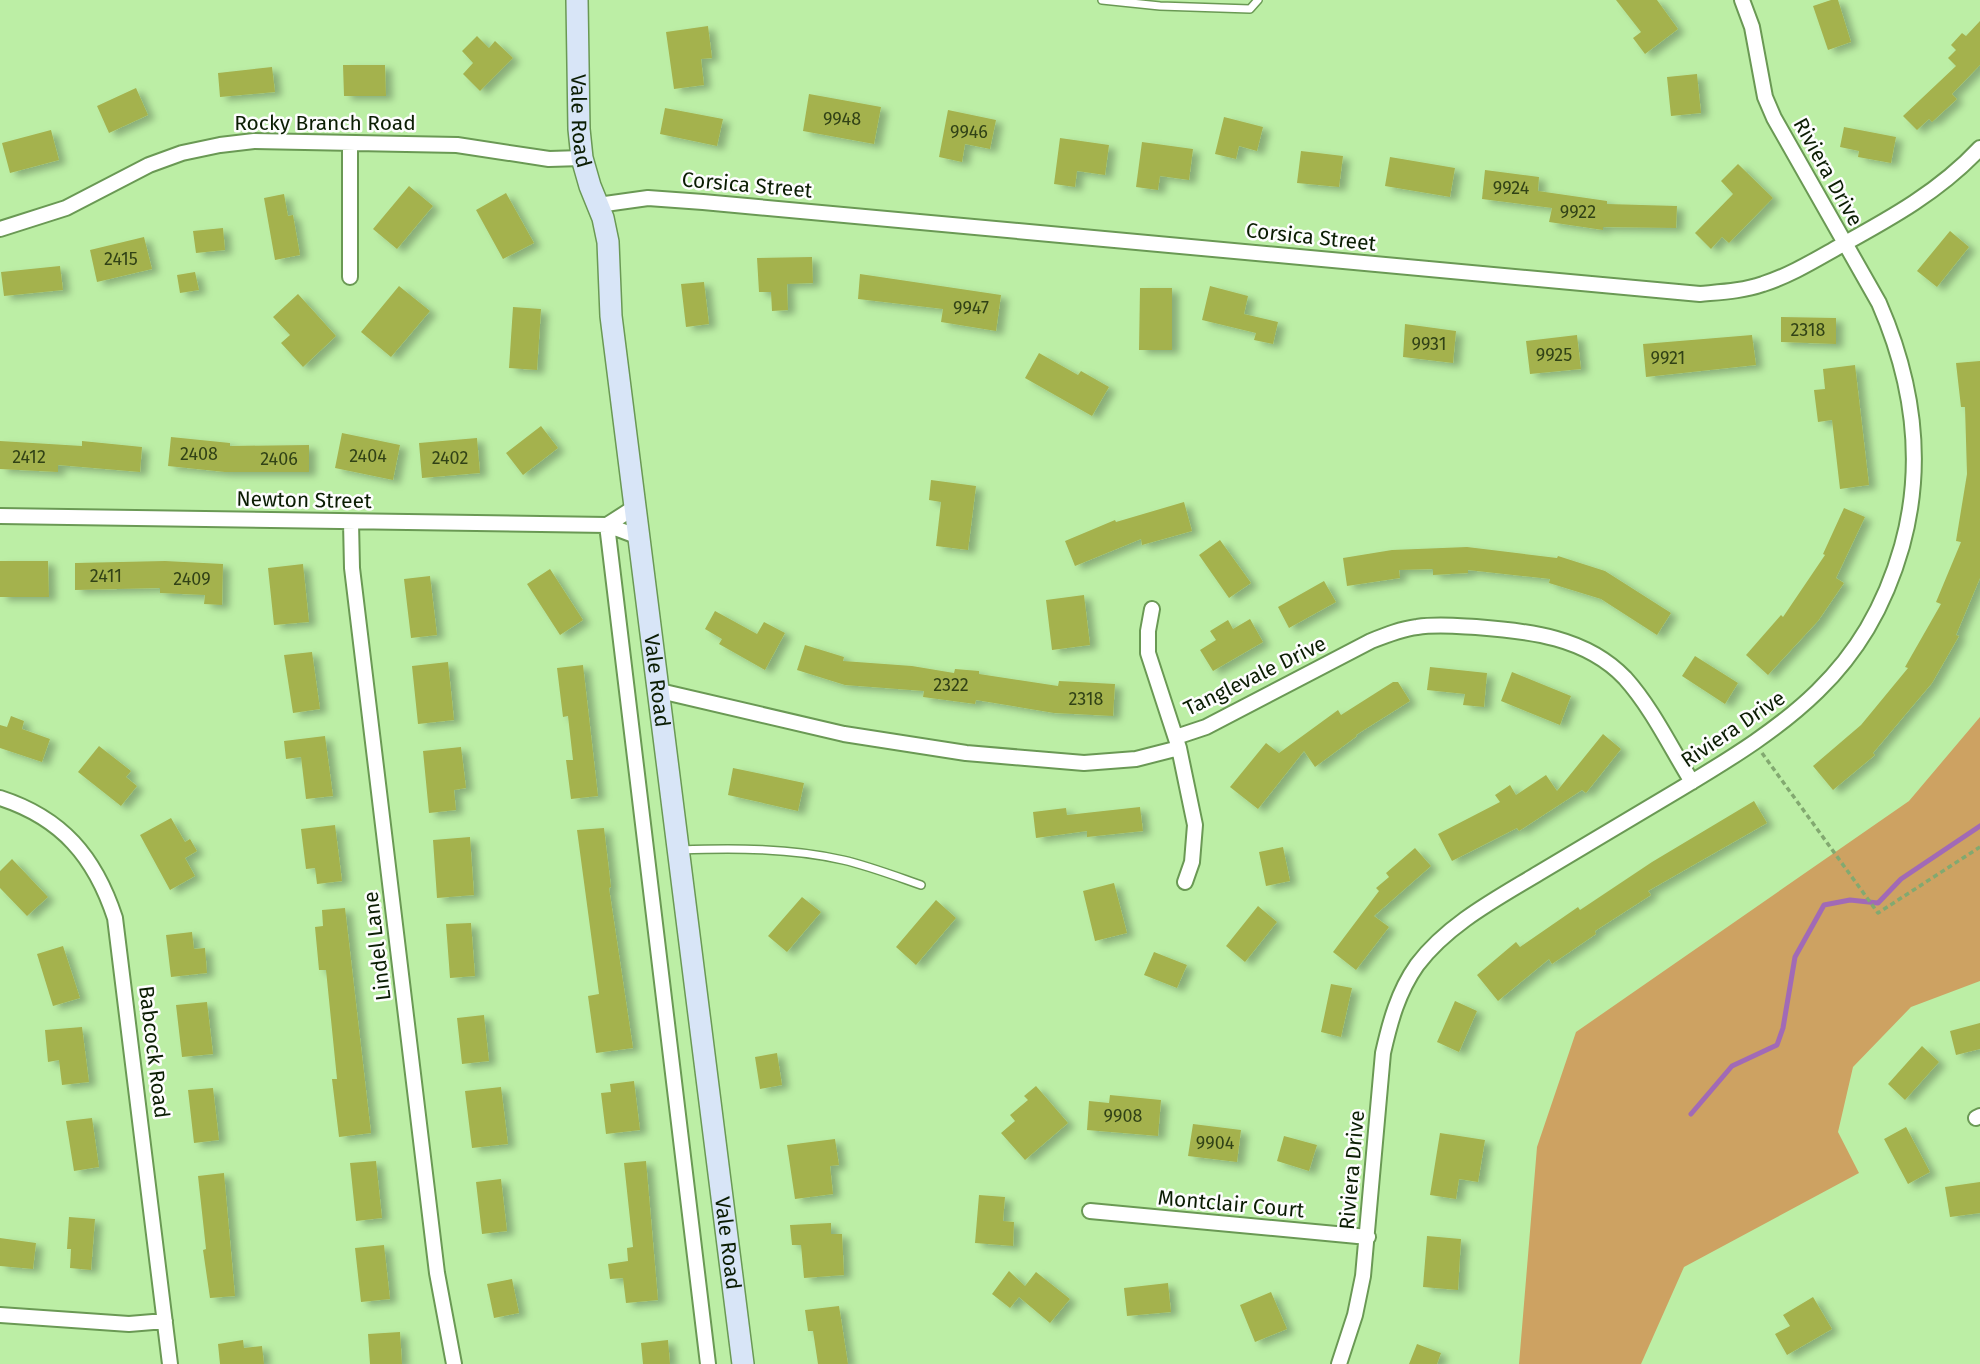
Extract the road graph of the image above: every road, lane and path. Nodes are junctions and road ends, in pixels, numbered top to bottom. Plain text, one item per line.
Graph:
1 (577, 0) edge
2 (1102, 0) edge
3 (1240, 0) edge
4 (1258, 0) edge
5 (1742, 0) edge
6 (1158, 3) edge
7 (1250, 9) junction
8 (350, 143) junction
9 (1980, 148) edge
10 (582, 158) junction
11 (598, 205) junction
12 (0, 229) edge
13 (1845, 243) junction
14 (350, 276) dead end
15 (635, 507) junction
16 (0, 516) edge
17 (351, 522) junction
18 (607, 524) junction
19 (639, 537) junction
20 (1152, 609) dead end
21 (660, 691) junction
22 (1177, 743) junction
23 (1755, 743) junction
24 (1692, 782) junction
25 (0, 799) edge
26 (1980, 847) edge
27 (679, 850) junction
28 (1185, 881) dead end
29 (921, 885) dead end
30 (1090, 1211) dead end
31 (1368, 1237) junction
32 (0, 1315) edge
33 (165, 1321) junction
34 (170, 1364) edge
35 (454, 1364) edge
36 (708, 1364) edge
37 (743, 1364) edge
38 (1339, 1364) edge

1 - 10 main road, Vale Road
2 - 6 lane
3 - 7 lane
4 - 7 lane
5 - 13 street, Riviera Drive
6 - 7 lane
8 - 10 street, Rocky Branch Road
8 - 12 street, Rocky Branch Road
8 - 14 street
9 - 13 street, Corsica Street
10 - 11 main road, Vale Road
11 - 13 street, Corsica Street
11 - 15 main road, Vale Road
13 - 23 street, Riviera Drive
15 - 18 street
15 - 19 main road, Vale Road
16 - 17 street, Newton Street
17 - 18 street, Newton Street
17 - 35 street, Lindel Lane
18 - 19 street, Newton Street
18 - 36 street
19 - 21 main road, Vale Road
20 - 22 street
21 - 22 street, Tanglevale Drive
21 - 27 main road, Vale Road
22 - 24 street, Tanglevale Drive
22 - 28 street
23 - 24 street, Riviera Drive
23 - 26 path
24 - 31 street, Riviera Drive
25 - 33 street, Babcock Road
27 - 29 lane
27 - 37 main road, Vale Road
30 - 31 street, Montclair Court
31 - 38 street, Riviera Drive
32 - 33 street
33 - 34 street, Babcock Road

